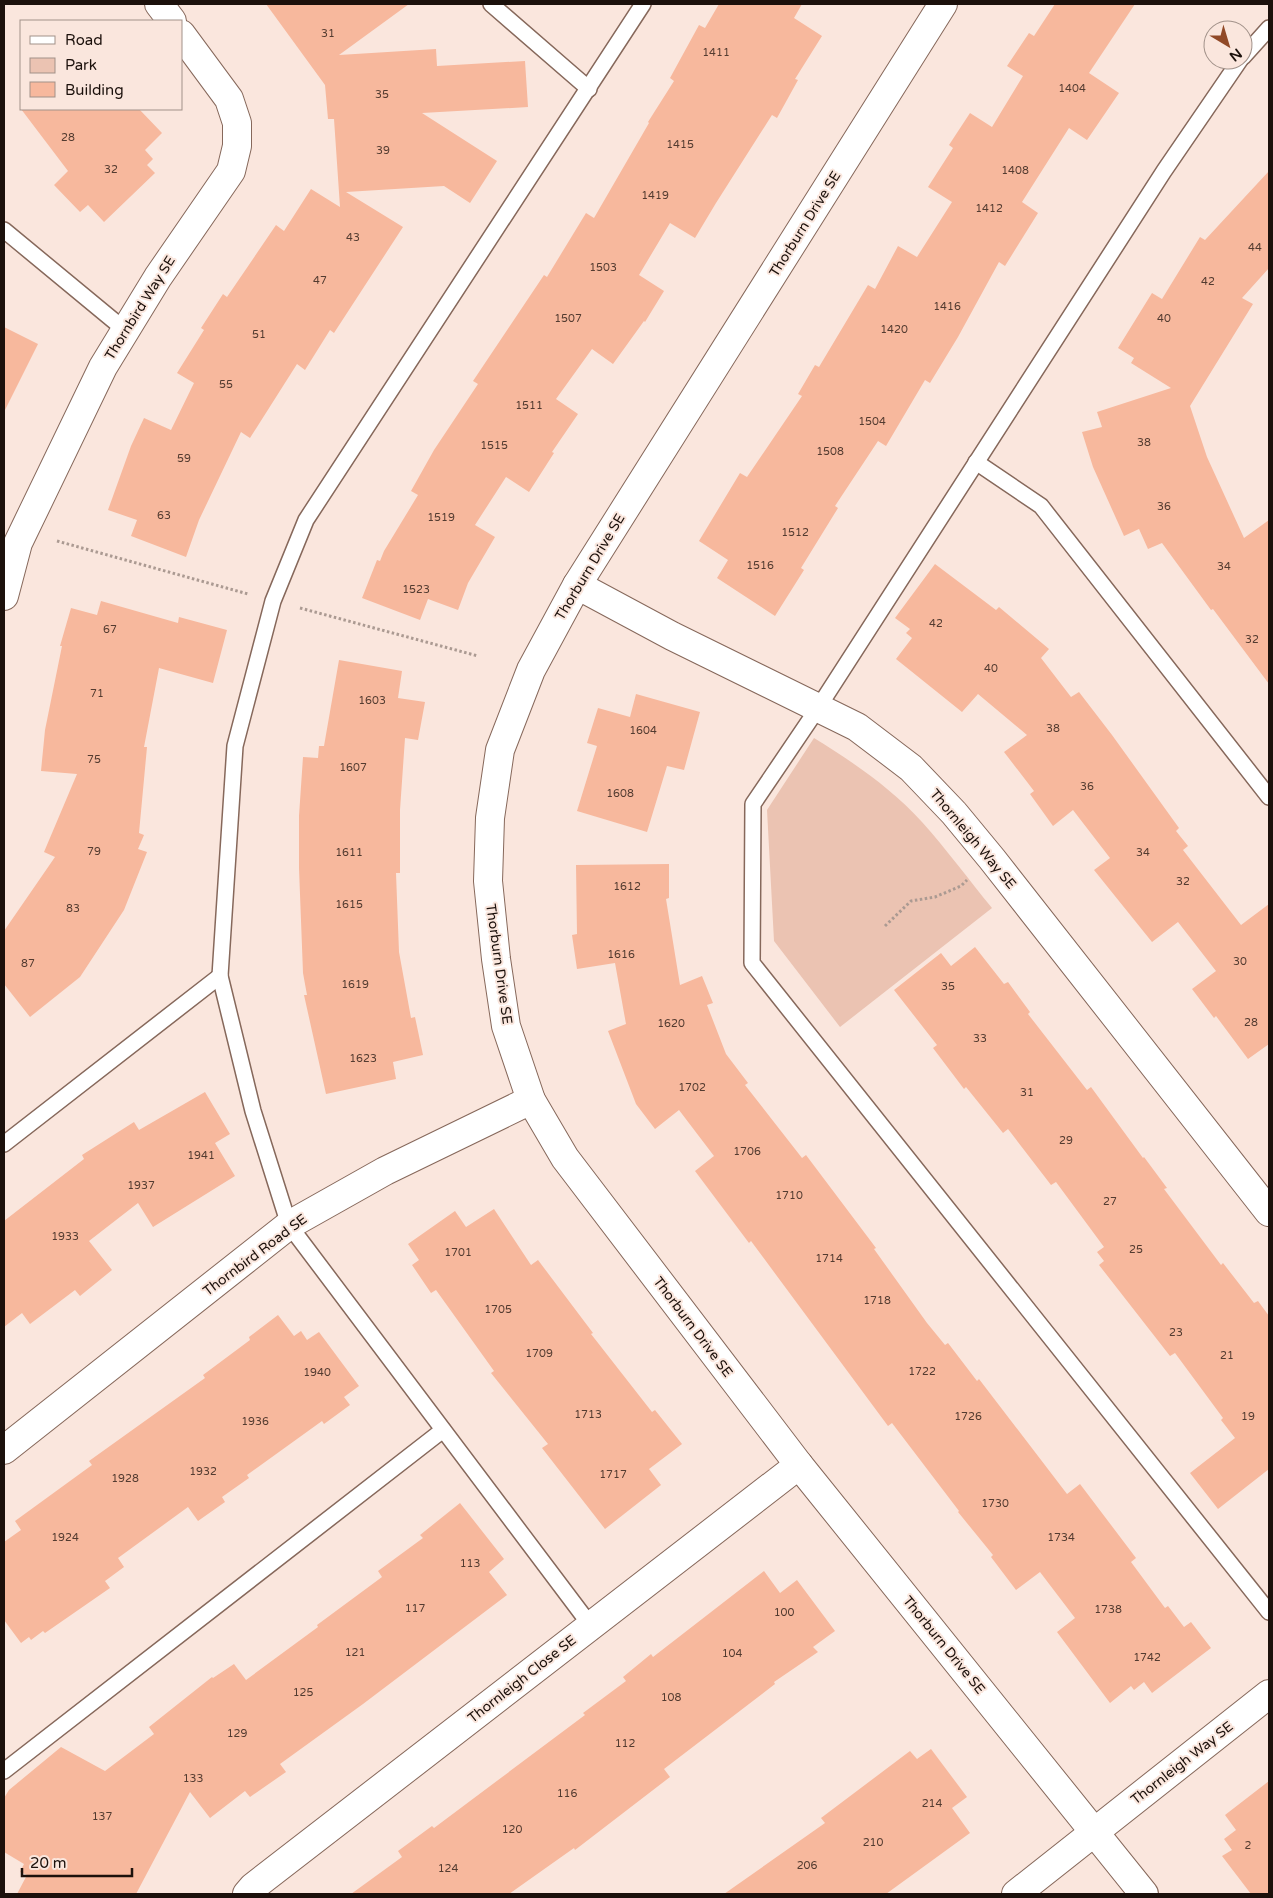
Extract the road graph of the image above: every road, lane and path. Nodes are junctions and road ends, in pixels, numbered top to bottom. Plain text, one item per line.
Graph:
1 (159, 4) edge
2 (491, 4) edge
3 (643, 4) edge
4 (943, 4) edge
5 (171, 20) edge
6 (1269, 28) edge
7 (182, 35) edge
8 (1253, 46) edge
9 (1233, 70) edge
10 (589, 89) junction
11 (4, 230) edge
12 (125, 330) junction
13 (976, 462) junction
14 (11, 541) edge
15 (577, 585) junction
16 (4, 596) edge
17 (818, 708) junction
18 (1269, 797) edge
19 (992, 858) junction
20 (885, 926) dead end
21 (220, 976) junction
22 (531, 1100) junction
23 (4, 1144) edge
24 (1269, 1212) edge
25 (290, 1225) junction
26 (443, 1430) junction
27 (4, 1450) edge
28 (799, 1465) junction
29 (1269, 1612) edge
30 (591, 1626) junction
31 (1269, 1694) edge
32 (4, 1771) edge
33 (1095, 1832) junction
34 (247, 1894) edge
35 (1016, 1894) edge
36 (1144, 1894) edge

1 - 5 street
2 - 10 lane
3 - 10 lane
4 - 15 street, Thorburn Drive SE
6 - 8 lane
7 - 12 street, Thornbird Way SE
9 - 13 lane
10 - 21 lane
11 - 12 lane
12 - 14 street, Thornbird Way SE
13 - 17 lane
13 - 18 lane
14 - 16 street, Thornbird Way SE
15 - 17 street, Thornleigh Way SE
15 - 22 street, Thorburn Drive SE
17 - 19 street, Thornleigh Way SE
17 - 29 lane
19 - 20 path
19 - 24 street, Thornleigh Way SE
21 - 23 lane
21 - 25 lane
22 - 25 street, Thornbird Road SE
22 - 28 street, Thorburn Drive SE
25 - 26 lane
25 - 27 street, Thornbird Road SE
26 - 30 lane
26 - 32 lane
28 - 30 street, Thornleigh Close SE
28 - 33 street, Thorburn Drive SE
30 - 34 street, Thornleigh Close SE
31 - 33 street, Thornleigh Way SE
33 - 35 street
33 - 36 street, Thorburn Drive SE

